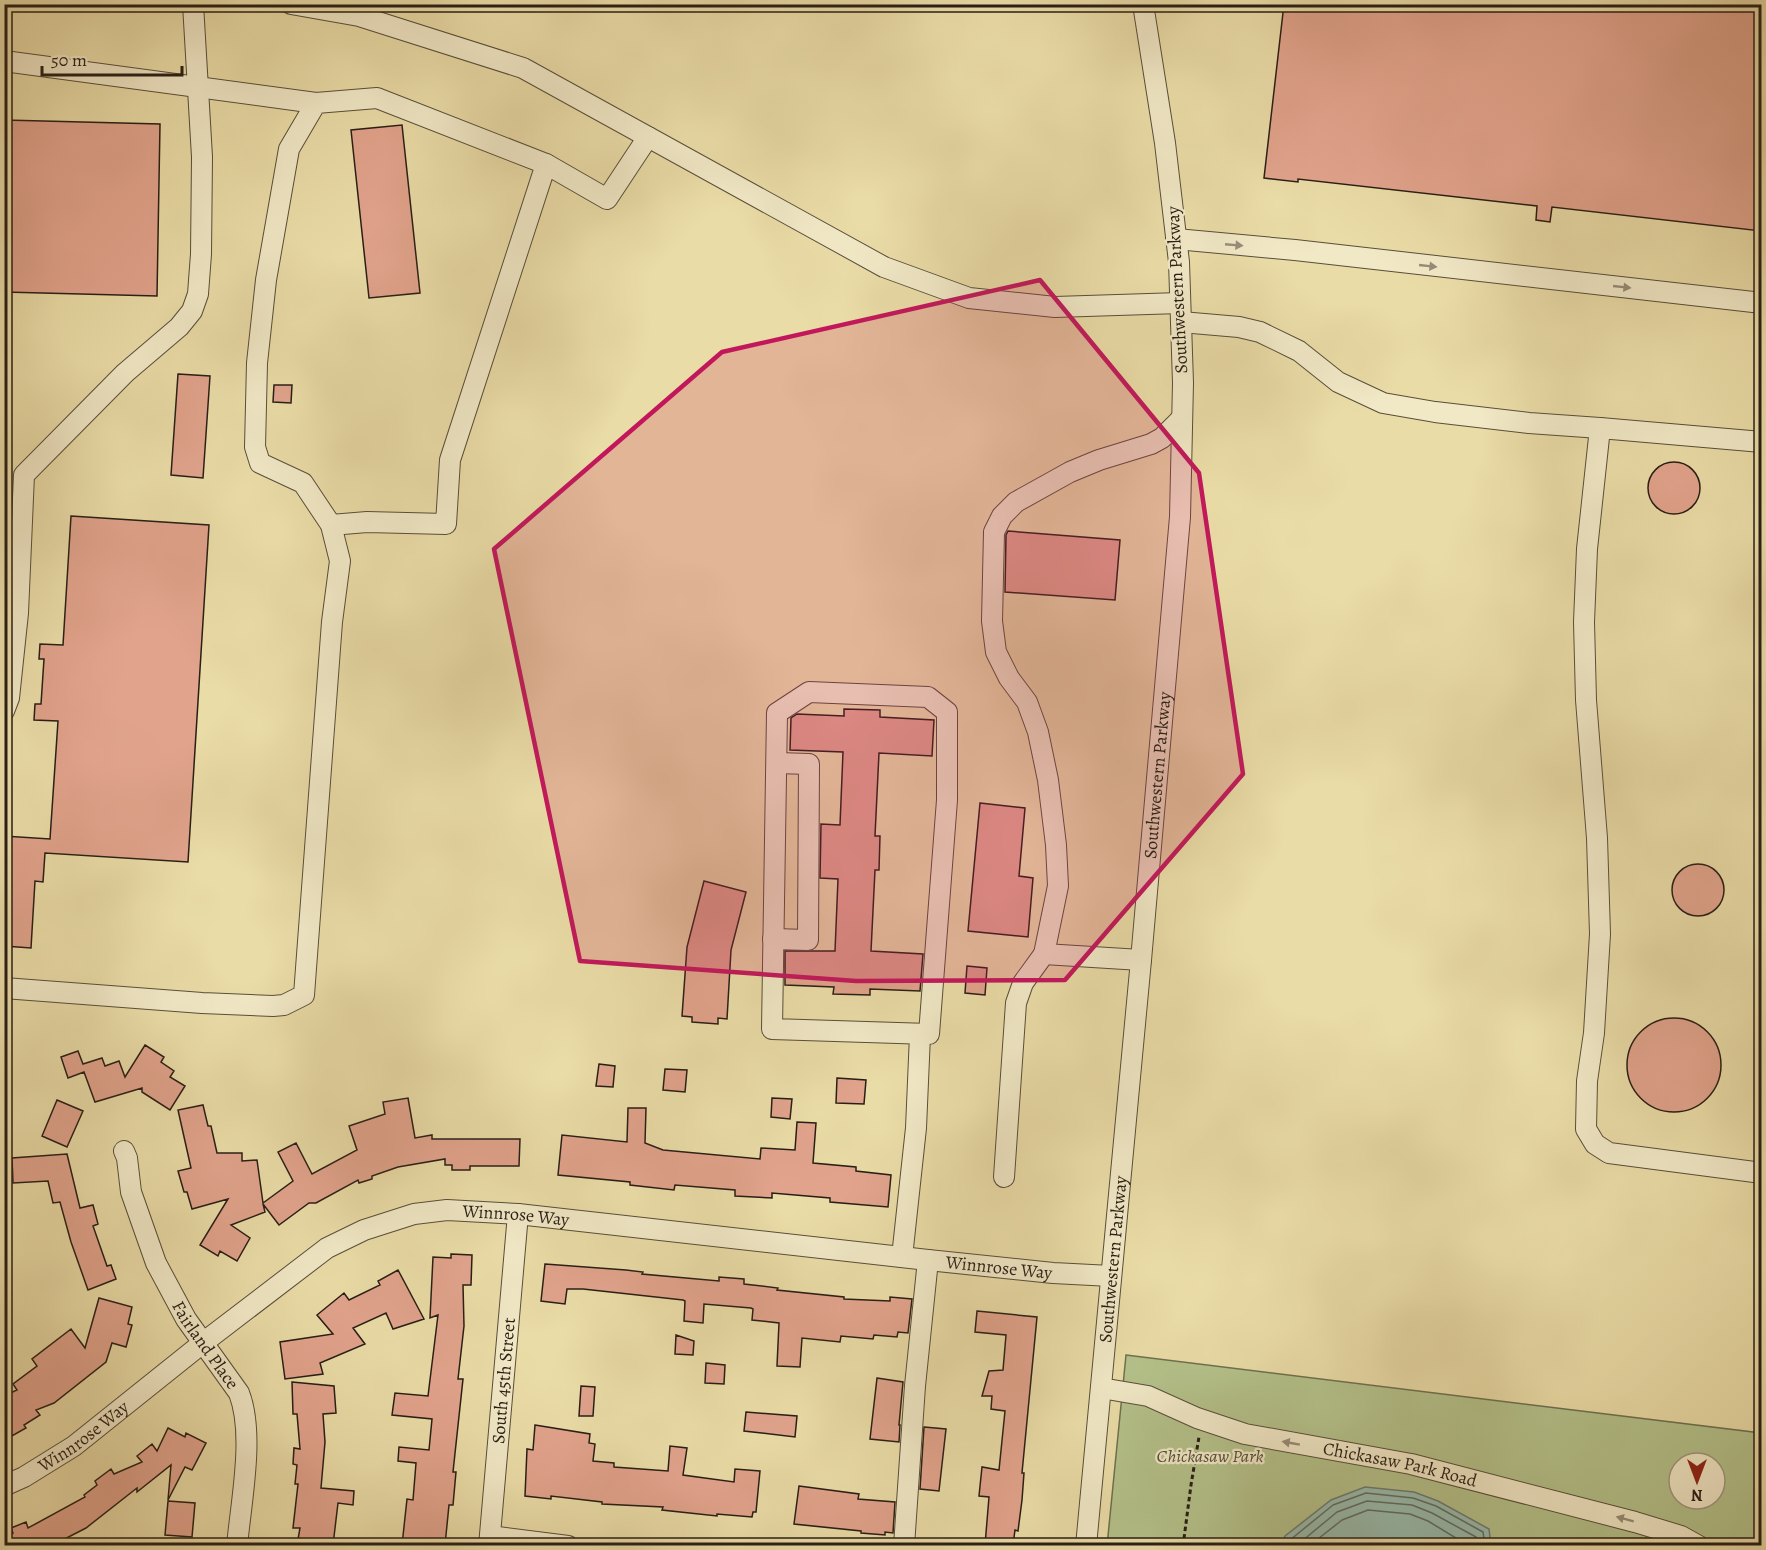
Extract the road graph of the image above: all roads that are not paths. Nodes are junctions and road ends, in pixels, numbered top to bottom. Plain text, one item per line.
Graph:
1 (193, 4) edge
2 (291, 4) edge
3 (1143, 4) edge
4 (4, 61) edge
5 (196, 87) junction
6 (316, 103) junction
7 (648, 137) junction
8 (546, 164) junction
9 (1176, 239) junction
10 (1761, 303) edge
11 (1180, 312) junction
12 (1182, 418) junction
13 (1600, 428) junction
14 (1761, 442) edge
15 (330, 525) junction
16 (4, 711) edge
17 (777, 763) junction
18 (774, 939) junction
19 (1044, 954) junction
20 (1141, 960) junction
21 (4, 988) edge
22 (920, 1035) junction
23 (124, 1151) dead end
24 (1761, 1173) edge
25 (1004, 1177) dead end
26 (518, 1214) junction
27 (902, 1257) junction
28 (928, 1260) junction
29 (1111, 1276) junction
30 (204, 1342) junction
31 (1101, 1388) junction
32 (4, 1486) edge
33 (489, 1541) edge
34 (237, 1545) edge
35 (568, 1545) edge
36 (904, 1545) edge
37 (1086, 1545) edge
38 (1699, 1545) edge

1 - 5 street
2 - 7 street
3 - 9 street, Southwestern Parkway
4 - 5 street
5 - 6 street
5 - 16 street
6 - 8 street
6 - 15 street
7 - 8 street
7 - 11 street
8 - 15 street
9 -> 10 street
9 - 11 street, Southwestern Parkway
11 - 12 street, Southwestern Parkway
11 - 13 street
12 - 19 street
12 - 20 street, Southwestern Parkway
13 - 14 street
13 - 24 street
15 - 21 street
17 - 18 street
17 - 18 street
17 - 22 street
18 - 22 street
19 - 20 street
19 - 25 street
20 - 29 street, Southwestern Parkway
22 - 27 street
23 - 30 street, Fairland Place
26 - 27 street, Winnrose Way
26 - 30 street, Winnrose Way
26 - 33 street, South 45th Street
27 - 28 street, Winnrose Way
28 - 29 street, Winnrose Way
28 - 36 street
29 - 31 street, Southwestern Parkway
30 - 32 street, Winnrose Way
30 - 34 street, Fairland Place
31 - 37 street, Southwestern Parkway
38 -> 31 street, Chickasaw Park Road
33 - 35 street

